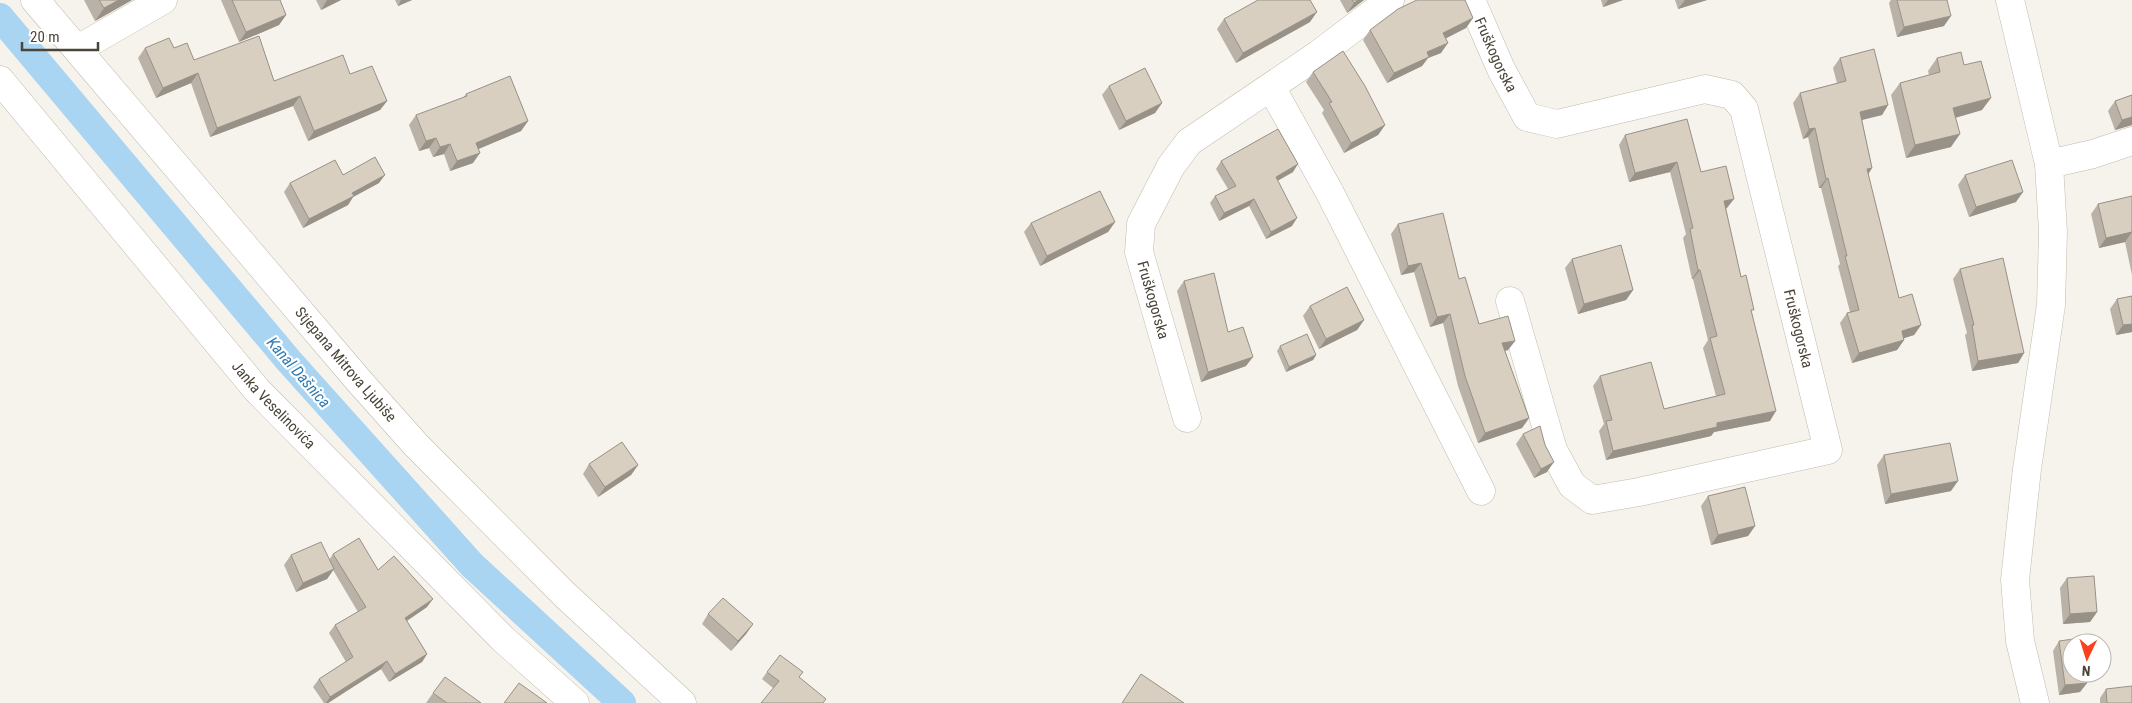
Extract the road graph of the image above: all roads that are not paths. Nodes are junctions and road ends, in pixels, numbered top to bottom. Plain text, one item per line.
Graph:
1 (35, 0) edge
2 (164, 0) edge
3 (1390, 0) edge
4 (1471, 0) edge
5 (2010, 0) edge
6 (78, 49) junction
7 (0, 80) edge
8 (1271, 87) junction
9 (2132, 141) edge
10 (2049, 164) junction
11 (1510, 301) dead end
12 (1187, 418) dead end
13 (1481, 490) dead end
14 (575, 703) edge
15 (682, 703) edge
16 (2036, 703) edge

1 - 6 street, Stjepana Mitrova Ljubiše
2 - 6 street
3 - 8 street, Fruškogorska
4 - 11 street, Fruškogorska
5 - 10 street
6 - 15 street, Stjepana Mitrova Ljubiše
7 - 14 street, Janka Veselinovića
8 - 12 street, Fruškogorska
8 - 13 street
9 - 10 street
10 - 16 street

